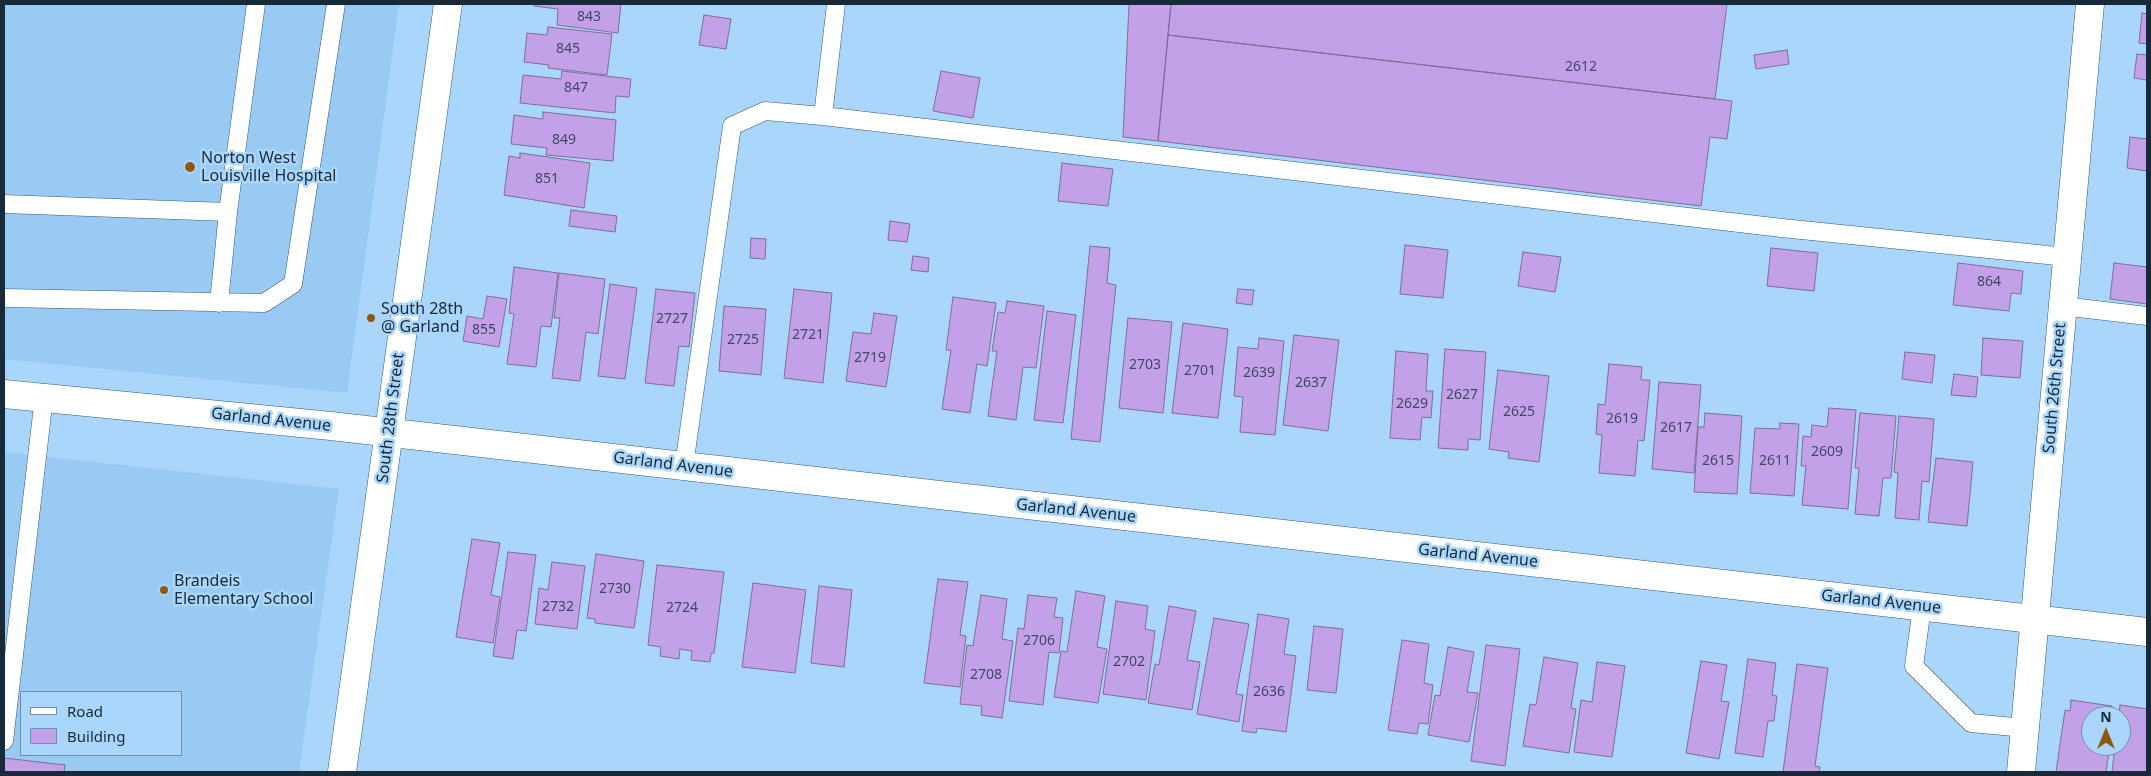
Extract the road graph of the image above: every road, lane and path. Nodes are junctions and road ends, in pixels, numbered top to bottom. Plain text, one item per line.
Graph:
1 (256, 4) edge
2 (336, 4) edge
3 (448, 4) edge
4 (836, 4) edge
5 (2090, 4) edge
6 (823, 116) junction
7 (4, 204) edge
8 (228, 212) junction
9 (2067, 257) junction
10 (4, 298) edge
11 (219, 303) junction
12 (2062, 306) junction
13 (2147, 316) edge
14 (4, 394) edge
15 (44, 397) junction
16 (389, 433) junction
17 (684, 466) junction
18 (1922, 607) junction
19 (2035, 619) junction
20 (2147, 632) edge
21 (2025, 728) junction
22 (4, 741) edge
23 (342, 772) edge
24 (2021, 772) edge

1 - 8 lane
2 - 11 lane
3 - 16 street, South 28th Street
4 - 6 lane
5 - 9 street, South 26th Street
6 - 9 lane
6 - 17 lane
7 - 8 lane
8 - 11 lane
9 - 12 street, South 26th Street
10 - 11 lane
12 - 13 lane
12 - 19 street, South 26th Street
14 - 15 street, Garland Avenue
15 - 16 street, Garland Avenue
15 - 22 lane
16 - 17 street, Garland Avenue
16 - 23 street, South 28th Street
17 - 18 street, Garland Avenue
18 - 19 street, Garland Avenue
18 - 21 lane
19 - 20 street, Garland Avenue
19 - 21 street, South 26th Street
21 - 24 street, South 26th Street

